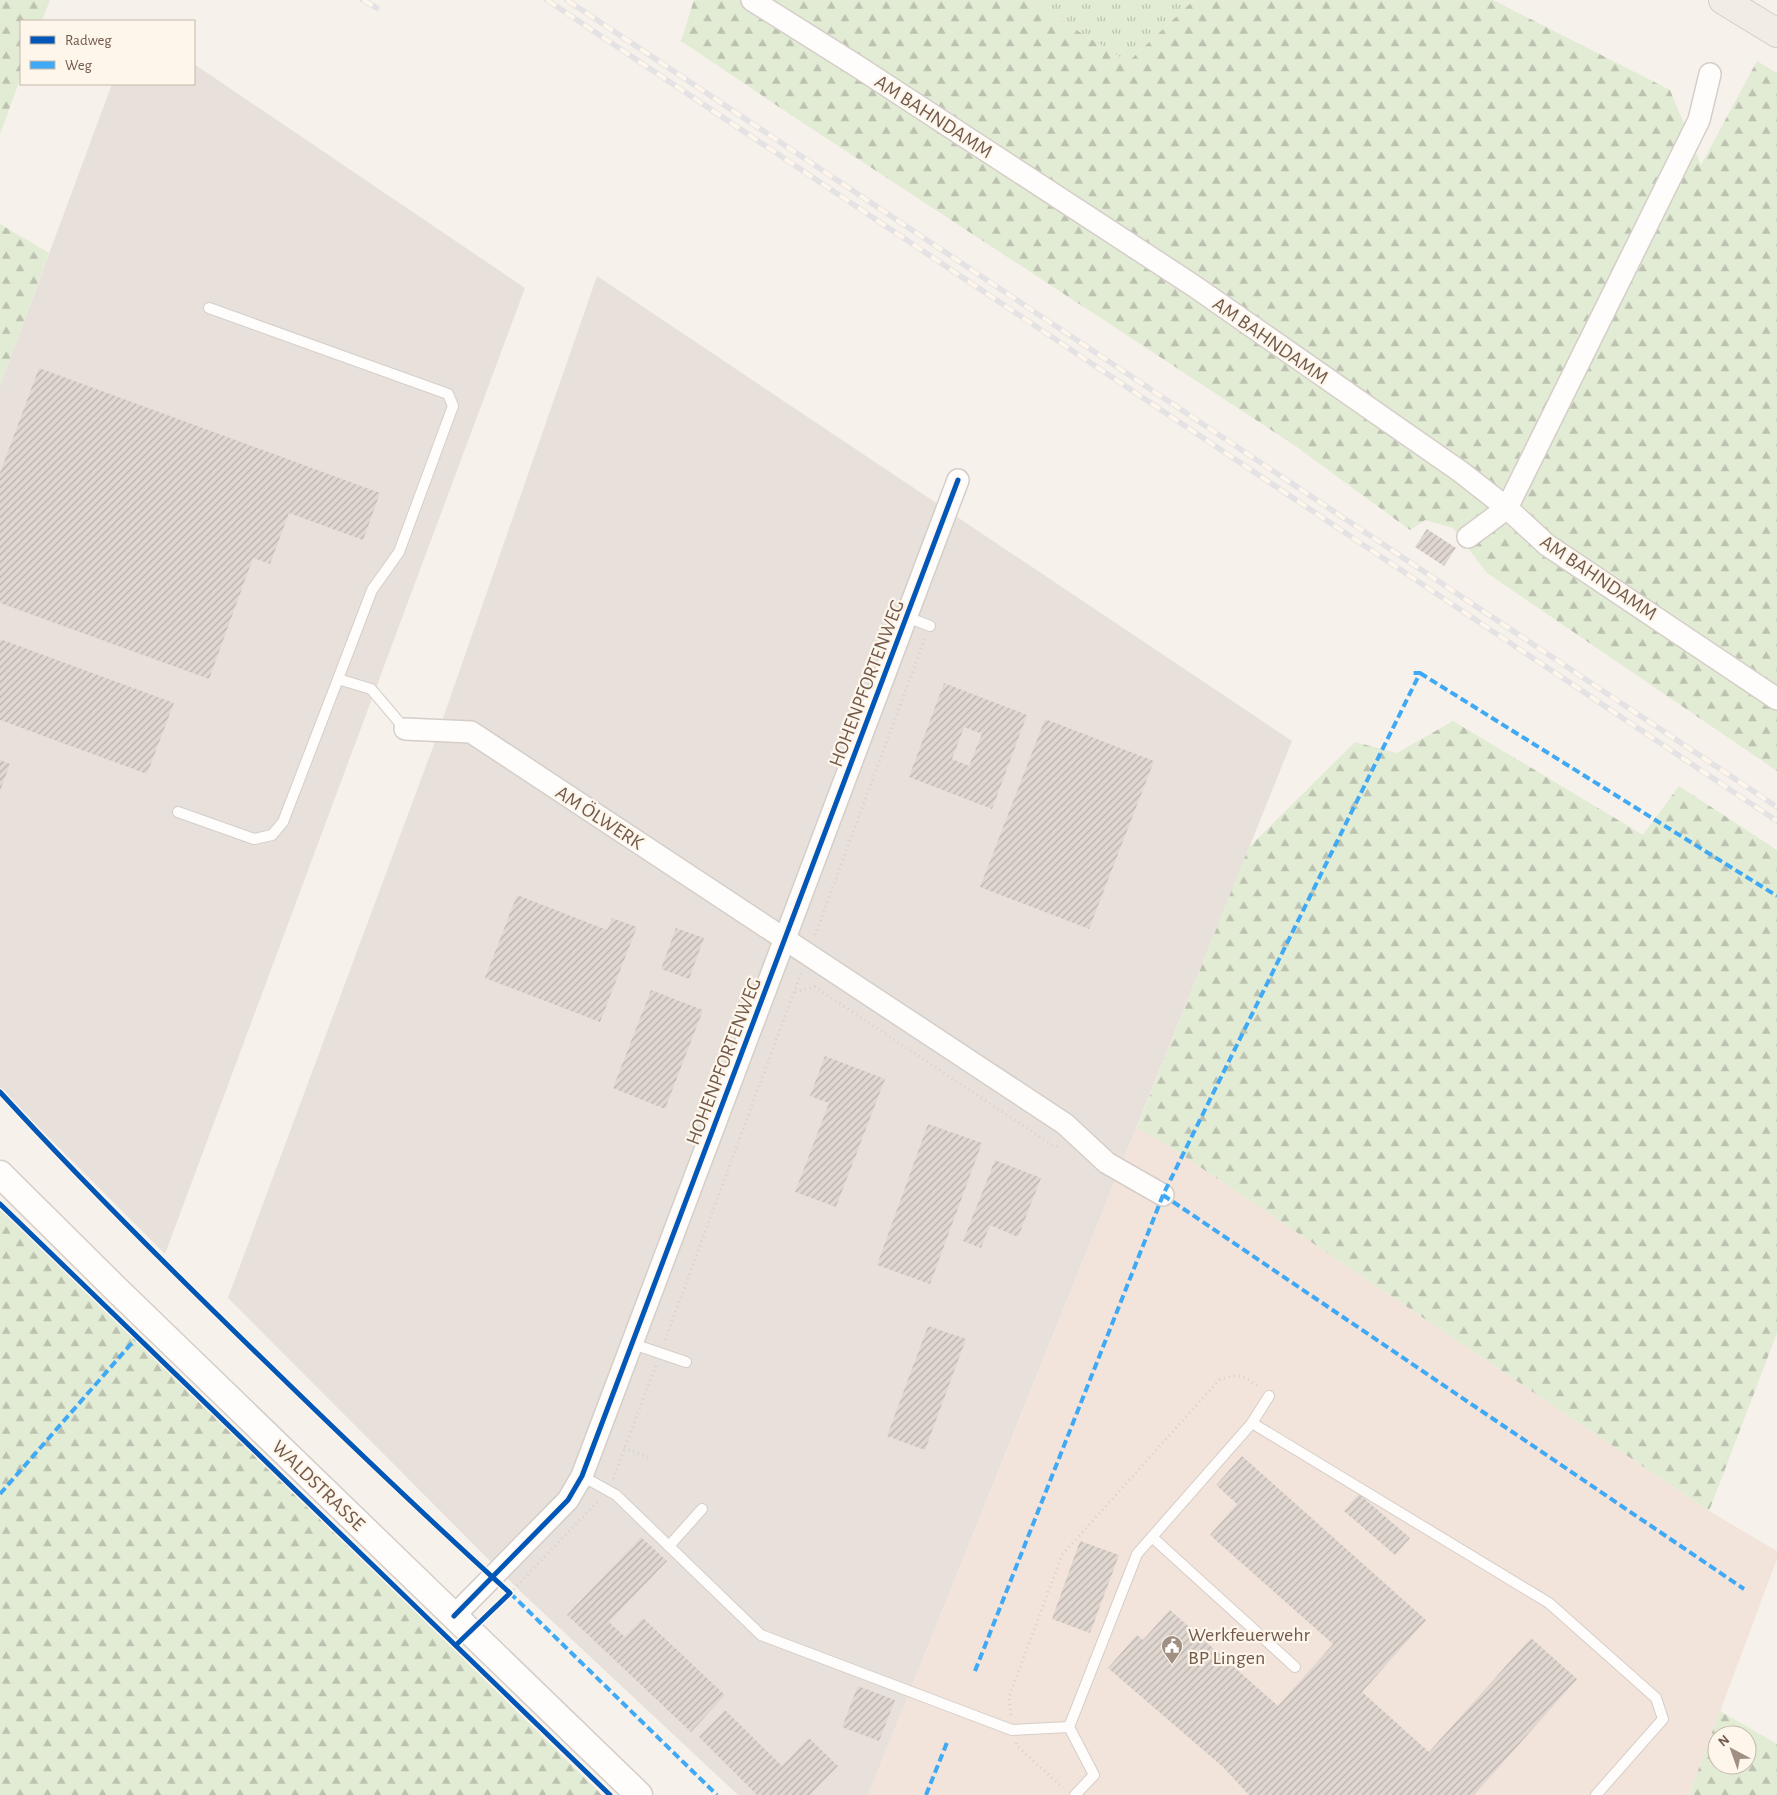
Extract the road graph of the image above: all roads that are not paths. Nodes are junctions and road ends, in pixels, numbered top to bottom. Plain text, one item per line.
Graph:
1 (752, 0) edge
2 (1723, 0) edge
3 (1777, 33) edge
4 (1710, 74) dead end
5 (209, 308) dead end
6 (958, 480) dead end
7 (1507, 508) junction
8 (1468, 537) dead end
9 (907, 616) junction
10 (930, 626) road end
11 (338, 679) junction
12 (1777, 699) edge
13 (405, 730) joint
14 (178, 812) dead end
15 (785, 939) junction
16 (0, 1174) edge
17 (1163, 1195) dead end
18 (633, 1344) junction
19 (686, 1362) dead end
20 (1270, 1396) road end
21 (1252, 1423) junction
22 (582, 1476) junction
23 (702, 1509) dead end
24 (1152, 1537) junction
25 (669, 1546) junction
26 (454, 1616) junction
27 (1295, 1667) dead end
28 (1069, 1727) junction
29 (639, 1795) edge
30 (1075, 1795) edge
31 (1596, 1795) edge

1 - 7 street, AM BAHNDAMM
2 - 3 main road
4 - 7 street
5 - 11 lane
6 - 9 street, HOHENPFORTENWEG
7 - 8 street
7 - 12 street, AM BAHNDAMM
9 - 10 lane
9 - 15 street, HOHENPFORTENWEG
11 - 13 lane
11 - 14 lane
13 - 15 street, AM ÖLWERK
15 - 17 street
15 - 18 street, HOHENPFORTENWEG
16 - 26 street, WALDSTRASSE
18 - 19 lane
18 - 22 street, HOHENPFORTENWEG
20 - 21 lane
21 - 24 lane
21 - 31 lane
22 - 25 lane
22 - 26 street, HOHENPFORTENWEG
23 - 25 lane
24 - 27 lane
24 - 28 lane
25 - 28 lane
26 - 29 street, WALDSTRASSE
28 - 30 lane

